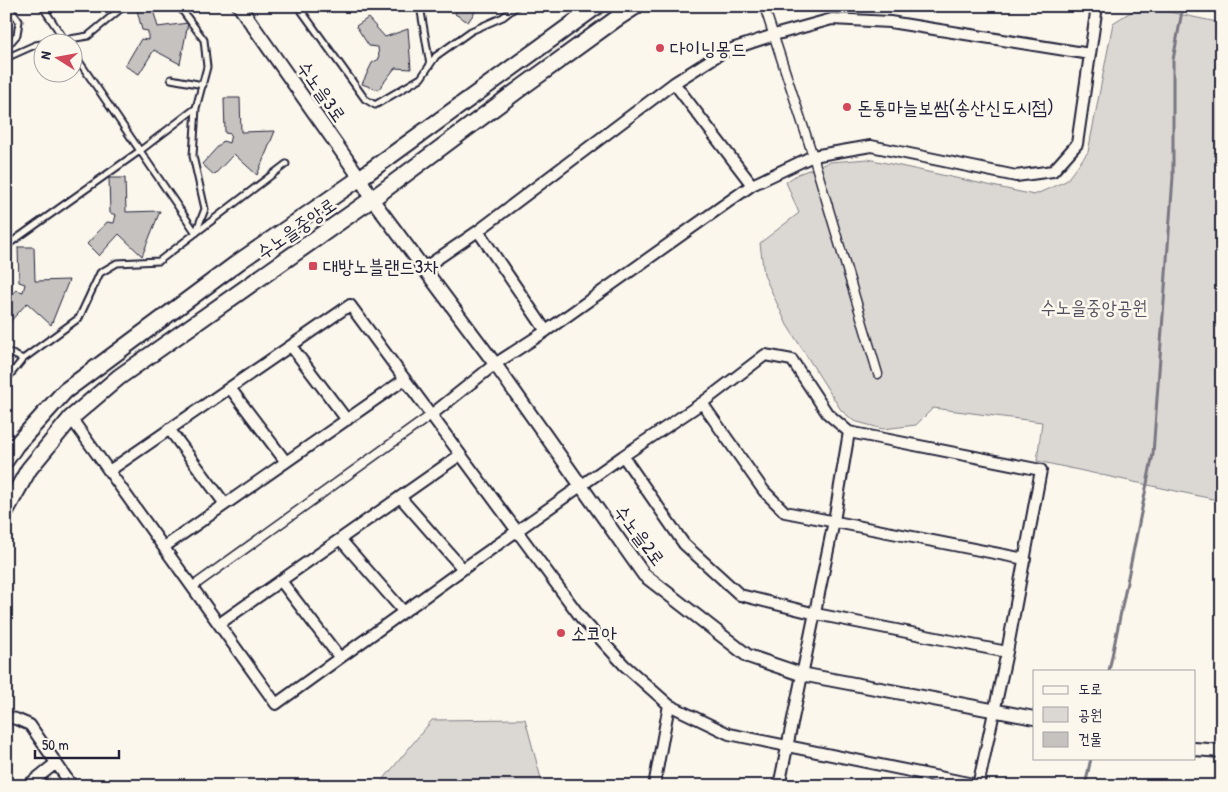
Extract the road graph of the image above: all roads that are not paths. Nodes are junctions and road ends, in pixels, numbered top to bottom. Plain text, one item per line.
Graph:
1 (8, 6) edge
2 (42, 6) edge
3 (124, 6) edge
4 (179, 6) edge
5 (239, 6) edge
6 (307, 6) edge
7 (420, 6) edge
8 (518, 6) edge
9 (597, 6) edge
10 (636, 6) edge
11 (764, 6) edge
12 (1097, 6) edge
13 (299, 8) edge
14 (509, 9) edge
15 (60, 32) edge
16 (774, 35) junction
17 (82, 37) edge
18 (6, 43) edge
19 (32, 46) edge
20 (1090, 54) junction
21 (6, 58) edge
22 (82, 65) edge
23 (430, 65) junction
24 (171, 80) dead end
25 (674, 83) junction
26 (203, 85) junction
27 (196, 108) junction
28 (141, 150) junction
29 (813, 156) junction
30 (286, 164) dead end
31 (360, 178) junction
32 (752, 185) junction
33 (372, 199) junction
34 (478, 231) junction
35 (196, 233) junction
36 (6, 246) edge
37 (424, 268) junction
38 (546, 331) junction
39 (291, 346) junction
40 (6, 351) edge
41 (23, 359) junction
42 (495, 364) junction
43 (878, 374) dead end
44 (405, 379) junction
45 (6, 380) edge
46 (230, 388) junction
47 (702, 403) junction
48 (431, 415) junction
49 (70, 418) junction
50 (347, 420) junction
51 (169, 429) junction
52 (849, 432) junction
53 (460, 455) junction
54 (623, 456) junction
55 (6, 460) edge
56 (286, 462) junction
57 (109, 471) junction
58 (582, 486) junction
59 (400, 497) junction
60 (226, 504) junction
61 (6, 510) edge
62 (834, 521) junction
63 (517, 532) junction
64 (340, 539) junction
65 (164, 547) junction
66 (1025, 559) junction
67 (462, 569) junction
68 (281, 581) junction
69 (192, 587) junction
70 (404, 612) junction
71 (816, 614) junction
72 (219, 624) junction
73 (1007, 652) junction
74 (340, 658) junction
75 (801, 674) junction
76 (669, 705) junction
77 (994, 710) junction
78 (6, 717) edge
79 (1033, 718) edge
80 (786, 747) junction
81 (1196, 749) edge
82 (1222, 751) edge
83 (56, 763) junction
84 (27, 786) edge
85 (72, 786) edge
86 (654, 786) edge
87 (779, 786) edge
88 (978, 786) edge

1 - 18 lane
2 - 15 lane
3 - 17 lane
4 - 26 lane
5 - 31 street, 수노을3로
6 - 13 lane
7 - 23 lane
8 - 14 lane
9 - 31 main road, 수노을중앙로
10 - 33 main road, 수노을중앙로
11 - 16 street
12 - 20 street
13 - 23 lane
14 - 23 lane
16 - 20 street
16 - 25 street
16 - 29 street
19 - 21 lane
20 - 29 street
22 - 28 lane
24 - 26 lane
25 - 32 street
25 - 34 street
26 - 27 lane
27 - 28 lane
27 - 35 lane
28 - 35 lane
28 - 36 lane
29 - 32 street
29 - 43 street
30 - 35 lane
31 - 33 street, 수노을3로
31 - 55 main road, 수노을중앙로
32 - 38 street
33 - 37 street, 수노을2로
33 - 49 main road, 수노을중앙로
34 - 37 street
34 - 38 street
35 - 41 lane
37 - 42 street, 수노을2로
38 - 42 street
39 - 44 street
39 - 46 street
39 - 50 street
40 - 41 lane
41 - 45 lane
42 - 48 street
42 - 58 street, 수노을2로
44 - 48 street
44 - 50 street
46 - 51 street
46 - 56 street
47 - 52 street
47 - 54 street
47 - 62 street
48 - 53 street
48 - 69 street
49 - 57 street
49 - 61 main road, 수노을중앙로
50 - 56 street
51 - 57 street
51 - 60 street
52 - 62 street
52 - 66 street
53 - 59 street
53 - 63 street
54 - 58 street
54 - 71 street
56 - 60 street
57 - 65 street
58 - 63 street
58 - 75 street, 수노을2로
59 - 64 street
59 - 67 street
60 - 65 street
62 - 66 street
62 - 71 street
63 - 67 street
63 - 76 street
64 - 68 street
64 - 70 street
65 - 69 street
66 - 73 street
67 - 70 street
68 - 72 street
68 - 74 street
69 - 72 street
70 - 74 street
71 - 73 street
71 - 75 street
72 - 74 street
73 - 77 street
75 - 77 street, 수노을2로
75 - 80 street
76 - 80 street
76 - 86 street
77 - 79 street, 수노을2로
77 - 88 street
78 - 83 street
80 - 87 street
80 - 88 street
81 - 82 street
83 - 84 street
83 - 85 street

